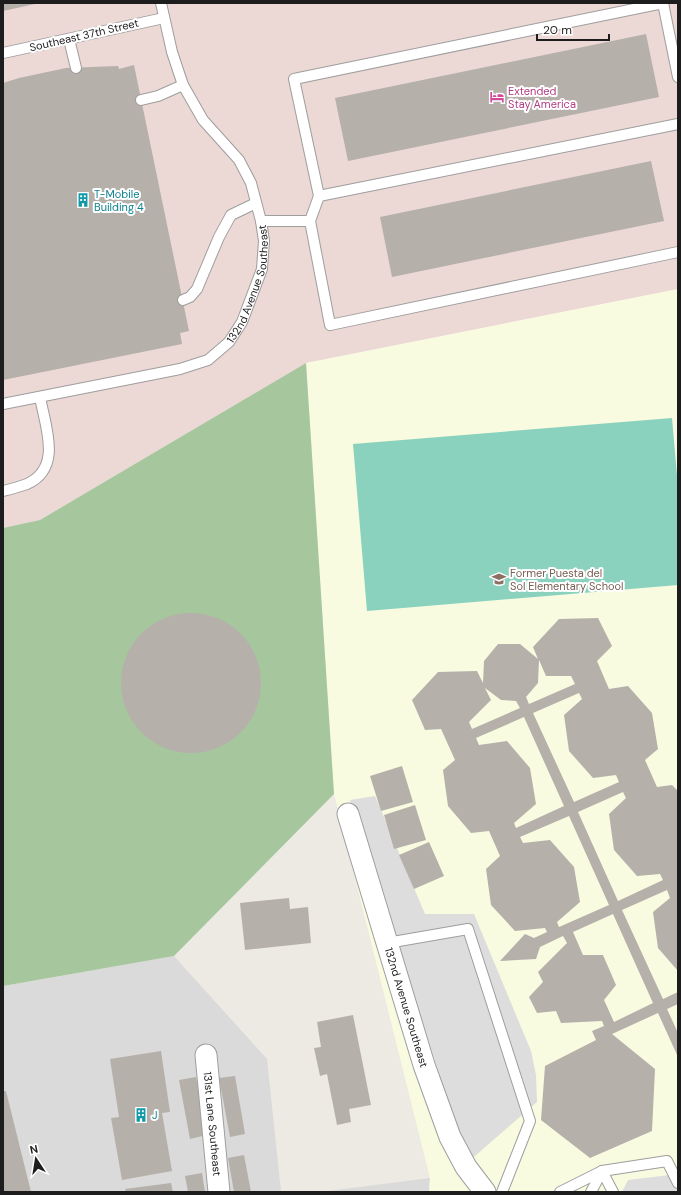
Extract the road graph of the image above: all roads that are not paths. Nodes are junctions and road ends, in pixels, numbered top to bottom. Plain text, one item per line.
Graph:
1 (161, 3) edge
2 (164, 18) junction
3 (70, 39) junction
4 (3, 53) edge
5 (76, 68) dead end
6 (678, 77) edge
7 (183, 85) junction
8 (141, 100) dead end
9 (678, 124) edge
10 (319, 196) junction
11 (256, 203) junction
12 (261, 221) junction
13 (310, 221) junction
14 (678, 252) edge
15 (183, 300) dead end
16 (40, 397) junction
17 (3, 404) edge
18 (3, 491) edge
19 (348, 814) dead end
20 (387, 943) junction
21 (206, 1055) dead end
22 (602, 1171) junction
23 (678, 1183) edge
24 (219, 1192) edge
25 (485, 1192) edge
26 (502, 1192) edge
27 (560, 1192) edge
28 (591, 1192) edge
29 (613, 1192) edge

1 - 2 lane, 132nd Avenue Southeast
2 - 3 lane, Southeast 37th Street
2 - 7 lane, 132nd Avenue Southeast
3 - 4 lane, Southeast 37th Street
3 - 5 lane
6 - 10 lane
7 - 8 lane
7 - 11 lane, 132nd Avenue Southeast
9 - 10 lane
10 - 13 lane
11 - 12 lane, 132nd Avenue Southeast
11 - 15 lane
12 - 13 lane
12 - 16 lane, 132nd Avenue Southeast
13 - 14 lane
16 - 17 lane, 132nd Avenue Southeast
16 - 18 lane
19 - 20 street, 132nd Avenue Southeast
20 - 25 street, 132nd Avenue Southeast
20 - 26 lane
21 - 24 street, 131st Lane Southeast
22 - 23 lane
22 - 27 lane
22 - 28 lane
22 - 29 lane

